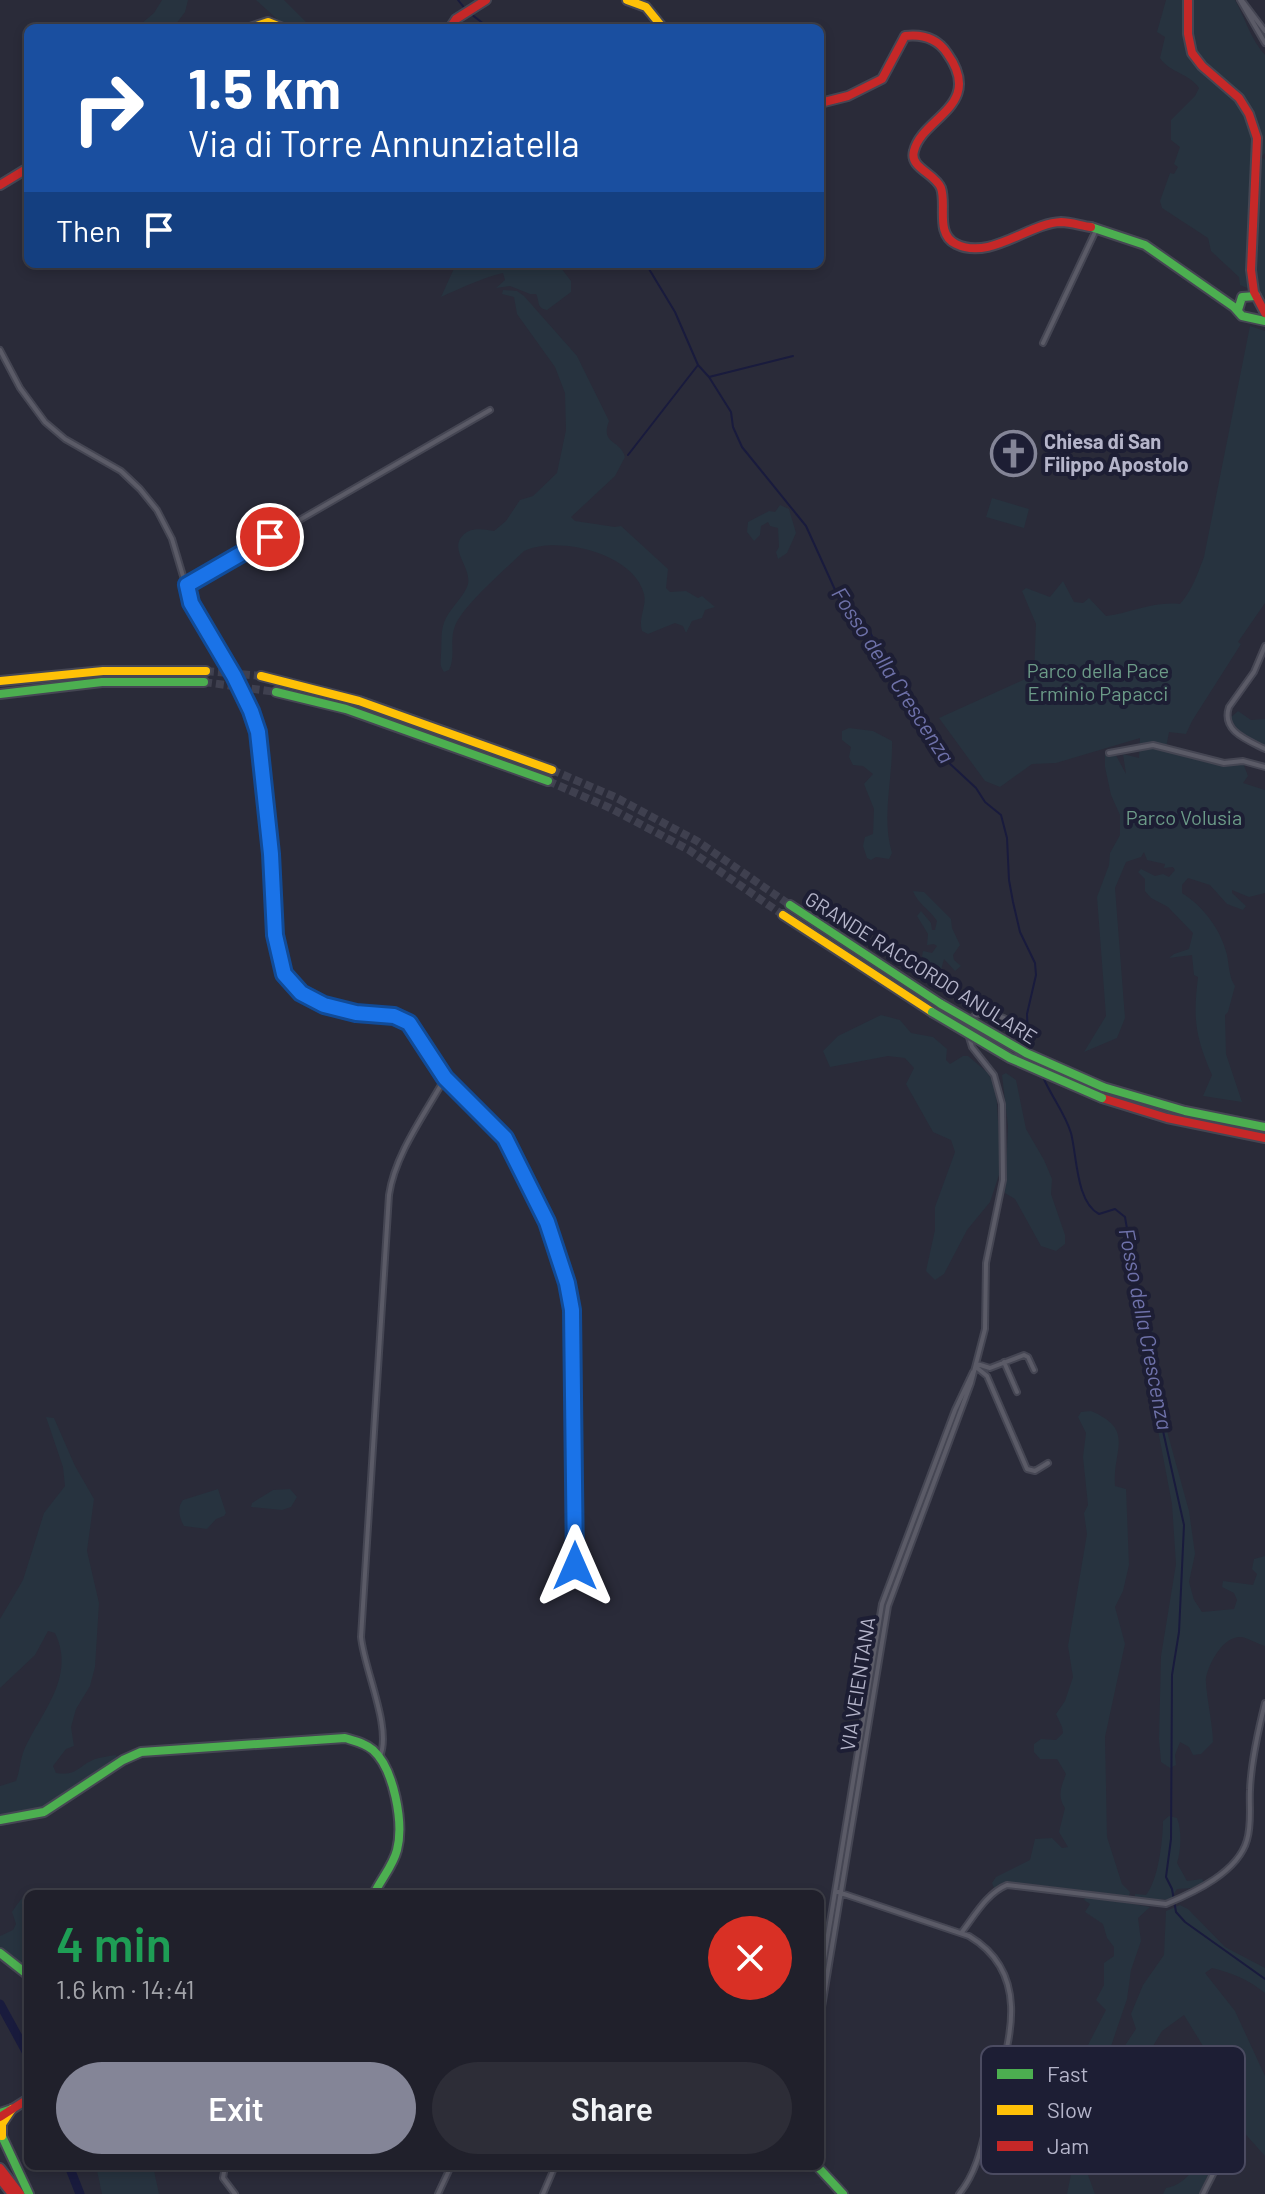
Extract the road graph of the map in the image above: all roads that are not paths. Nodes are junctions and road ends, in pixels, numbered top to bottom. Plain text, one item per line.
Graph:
1 (486, 0) edge
2 (627, 0) edge
3 (1188, 0) edge
4 (1241, 0) edge
5 (453, 24) edge
6 (660, 24) edge
7 (1265, 31) edge
8 (1265, 43) edge
9 (824, 102) edge
10 (1261, 137) edge
11 (24, 170) edge
12 (0, 185) edge
13 (1097, 228) junction
14 (1251, 270) junction
15 (1256, 296) junction
16 (1242, 297) junction
17 (1221, 299) junction
18 (1238, 310) junction
19 (1263, 310) edge
20 (1252, 318) junction
21 (1265, 321) edge
22 (1043, 343) dead end
23 (0, 350) edge
24 (490, 410) dead end
25 (187, 585) junction
26 (1265, 646) edge
27 (206, 671) tunnel mouth
28 (261, 676) tunnel mouth
29 (0, 681) edge
30 (204, 682) tunnel mouth
31 (276, 692) tunnel mouth
32 (0, 694) edge
33 (1265, 749) edge
34 (1109, 753) dead end
35 (1265, 767) edge
36 (552, 770) tunnel mouth
37 (548, 781) tunnel mouth
38 (790, 905) tunnel mouth
39 (783, 915) tunnel mouth
40 (1004, 1018) dead end
41 (445, 1078) junction
42 (1265, 1127) edge
43 (1265, 1138) edge
44 (1004, 1362) junction
45 (977, 1366) junction
46 (1034, 1370) dead end
47 (1017, 1392) dead end
48 (1048, 1463) dead end
49 (575, 1566) dead end
50 (1265, 1703) edge
51 (380, 1756) junction
52 (0, 1820) edge
53 (376, 1890) edge
54 (838, 1892) junction
55 (962, 1932) junction
56 (0, 1953) edge
57 (824, 1964) edge
58 (24, 1972) edge
59 (824, 1991) edge
60 (1008, 2046) edge
61 (24, 2102) edge
62 (12, 2109) junction
63 (0, 2115) edge
64 (1, 2134) edge
65 (981, 2147) edge
66 (0, 2168) edge
67 (224, 2170) edge
68 (449, 2170) edge
69 (553, 2170) edge
70 (821, 2170) edge
71 (1211, 2174) edge
72 (0, 2179) edge
73 (12, 2194) edge
74 (20, 2194) edge
75 (29, 2194) edge
76 (235, 2194) edge
77 (438, 2194) edge
78 (543, 2194) edge
79 (843, 2194) edge
80 (959, 2194) edge
81 (1203, 2194) edge

1 - 5 main road
2 - 6 main road
3 - 10 main road
4 - 7 street
4 - 8 street
9 - 13 main road
10 - 14 main road
11 - 12 main road
13 - 17 main road
13 - 22 street
14 - 15 main road
14 - 16 main road
15 - 16 main road
15 - 19 main road
16 - 17 main road
16 - 18 main road
17 - 18 main road
18 - 20 main road
19 - 20 main road
20 - 21 main road
23 - 25 street
24 - 25 street
25 - 41 street
26 - 33 street
27 - 29 main road
28 - 36 main road
30 - 32 main road
31 - 37 main road
34 - 35 street
38 - 42 main road, GRANDE RACCORDO ANULARE, bridge
39 - 43 main road, GRANDE RACCORDO ANULARE, bridge
40 - 45 street, VIA VEIENTANA
41 - 49 street
41 - 51 street
44 - 45 street
44 - 46 street
44 - 47 street
45 - 48 street
45 - 54 street, VIA VEIENTANA
50 - 55 street
51 - 52 main road
51 - 53 main road
54 - 55 street
54 - 57 street, VIA VEIENTANA
54 - 59 street, VIA VEIENTANA
55 - 60 street
56 - 58 main road
61 - 62 main road
62 - 63 main road
62 - 64 main road
64 - 75 main road
65 - 80 street
66 - 74 main road
67 - 76 street
68 - 77 street
69 - 78 street
70 - 79 main road
71 - 81 street
72 - 73 main road

